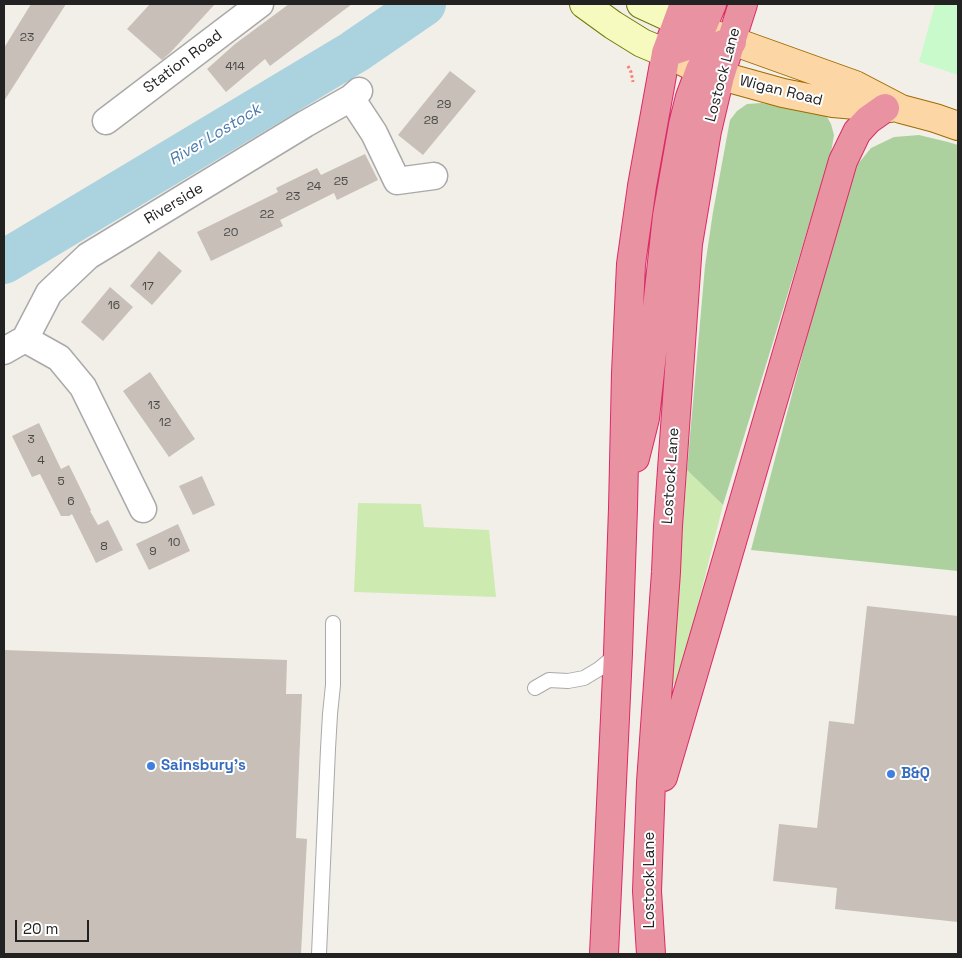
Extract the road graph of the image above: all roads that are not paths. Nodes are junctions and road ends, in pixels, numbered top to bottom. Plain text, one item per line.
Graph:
1 (260, 4) edge
2 (584, 4) edge
3 (641, 4) edge
4 (712, 4) edge
5 (743, 4) edge
6 (688, 18) edge
7 (732, 42) junction
8 (666, 53) junction
9 (710, 73) junction
10 (893, 108) junction
11 (106, 121) dead end
12 (958, 126) edge
13 (434, 176) dead end
14 (14, 345) edge
15 (623, 508) junction
16 (143, 509) dead end
17 (333, 623) dead end
18 (618, 653) junction
19 (535, 688) dead end
20 (650, 818) junction
21 (647, 891) junction
22 (319, 954) edge
23 (604, 954) edge
24 (642, 954) edge
25 (651, 954) edge

1 - 11 street, Station Road
2 - 8 main road
3 - 6 main road
4 - 6 highway
5 - 7 highway, Lostock Lane
6 - 7 main road, Wigan Road
6 - 8 highway
7 - 9 highway
7 - 10 main road, Wigan Road
8 - 9 main road, Wigan Road
8 - 15 highway
9 - 10 main road, Wigan Road
9 - 15 highway
9 - 20 highway, Lostock Lane
10 - 12 main road, Wigan Road
10 - 20 highway
13 - 14 street, Riverside
14 - 16 street, Riverside
15 - 18 highway
17 - 22 lane
18 - 19 lane
18 - 23 highway
20 - 21 highway, Lostock Lane
21 - 24 highway
21 - 25 highway, Lostock Lane

